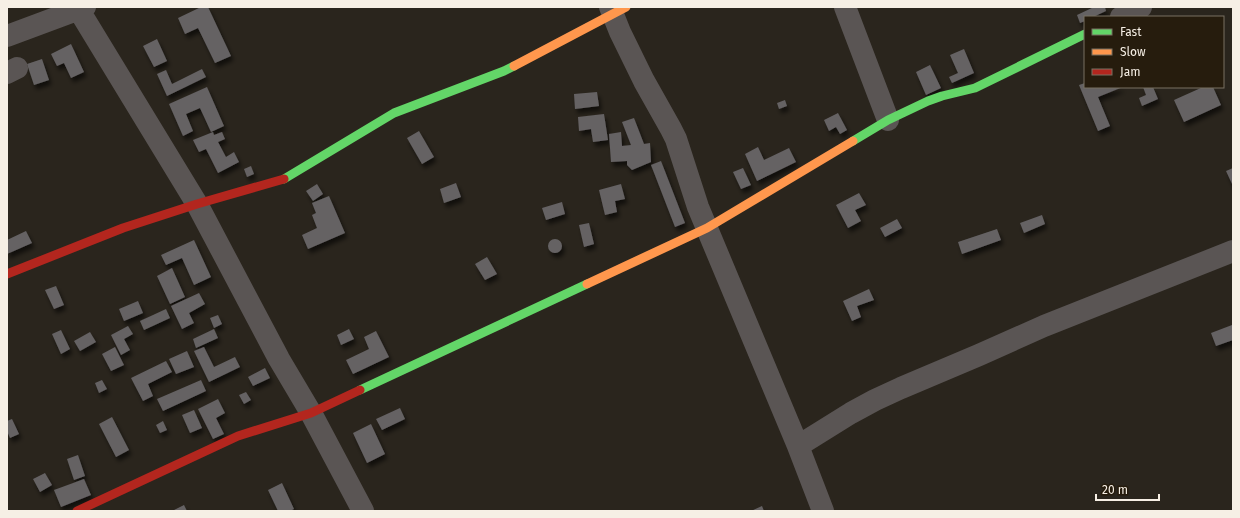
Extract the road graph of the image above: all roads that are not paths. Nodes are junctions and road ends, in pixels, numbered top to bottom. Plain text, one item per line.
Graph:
1 (845, 7) edge
2 (1141, 7) edge
3 (80, 8) edge
4 (616, 9) edge
5 (1122, 16) edge
6 (1084, 34) edge
7 (7, 36) edge
8 (888, 120) junction
9 (197, 204) junction
10 (707, 228) junction
11 (1233, 251) edge
12 (7, 274) edge
13 (311, 413) junction
14 (798, 446) junction
15 (77, 511) edge
16 (363, 511) edge
17 (823, 511) edge

1 - 8 street
2 - 5 street
3 - 7 street
3 - 9 street
4 - 9 street
4 - 10 street
6 - 8 street
8 - 10 street
9 - 12 street
9 - 13 street
10 - 13 street
10 - 14 street
11 - 14 street
13 - 15 street
13 - 16 street
14 - 17 street

